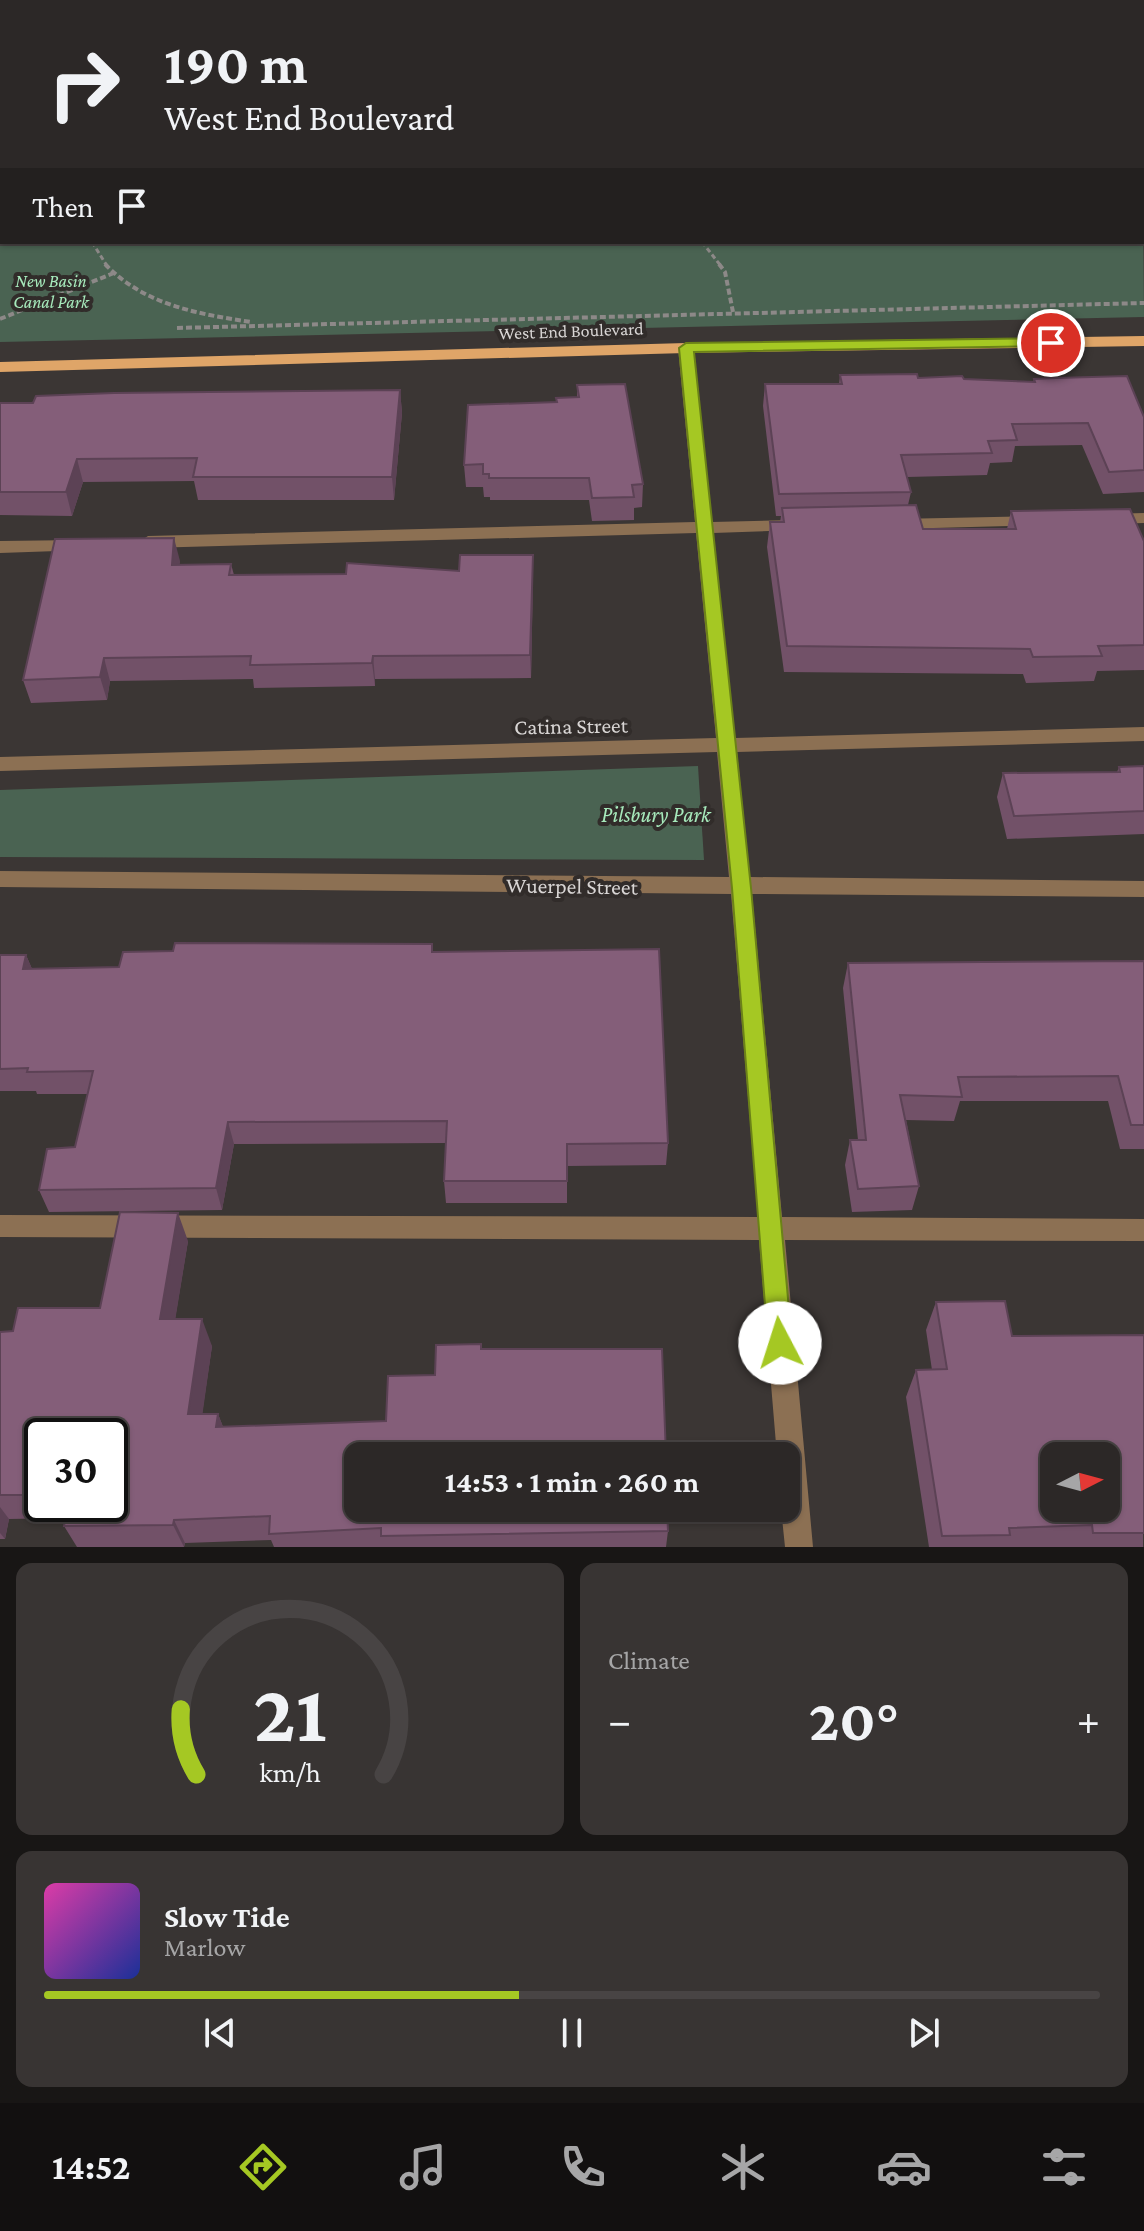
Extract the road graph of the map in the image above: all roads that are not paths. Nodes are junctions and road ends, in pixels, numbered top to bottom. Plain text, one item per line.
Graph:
1 (1144, 341) edge
2 (686, 348) junction
3 (0, 367) edge
4 (1144, 518) edge
5 (1083, 519) edge
6 (1052, 520) edge
7 (884, 524) edge
8 (810, 525) edge
9 (705, 526) junction
10 (135, 543) edge
11 (103, 544) edge
12 (0, 547) edge
13 (1144, 734) edge
14 (727, 746) junction
15 (0, 764) edge
16 (0, 879) edge
17 (741, 888) junction
18 (1144, 889) edge
19 (0, 1226) edge
20 (770, 1227) junction
21 (1144, 1230) edge
22 (799, 1547) edge

1 - 2 main road, West End Boulevard
2 - 3 main road, West End Boulevard
2 - 9 street
4 - 5 street
6 - 7 street
8 - 9 street
9 - 10 street
9 - 14 street
11 - 12 street
13 - 14 street, Catina Street
14 - 15 street, Catina Street
14 - 17 street
16 - 17 street, Wuerpel Street
17 - 18 street, Wuerpel Street
17 - 20 street
19 - 20 street
20 - 21 street
20 - 22 street

